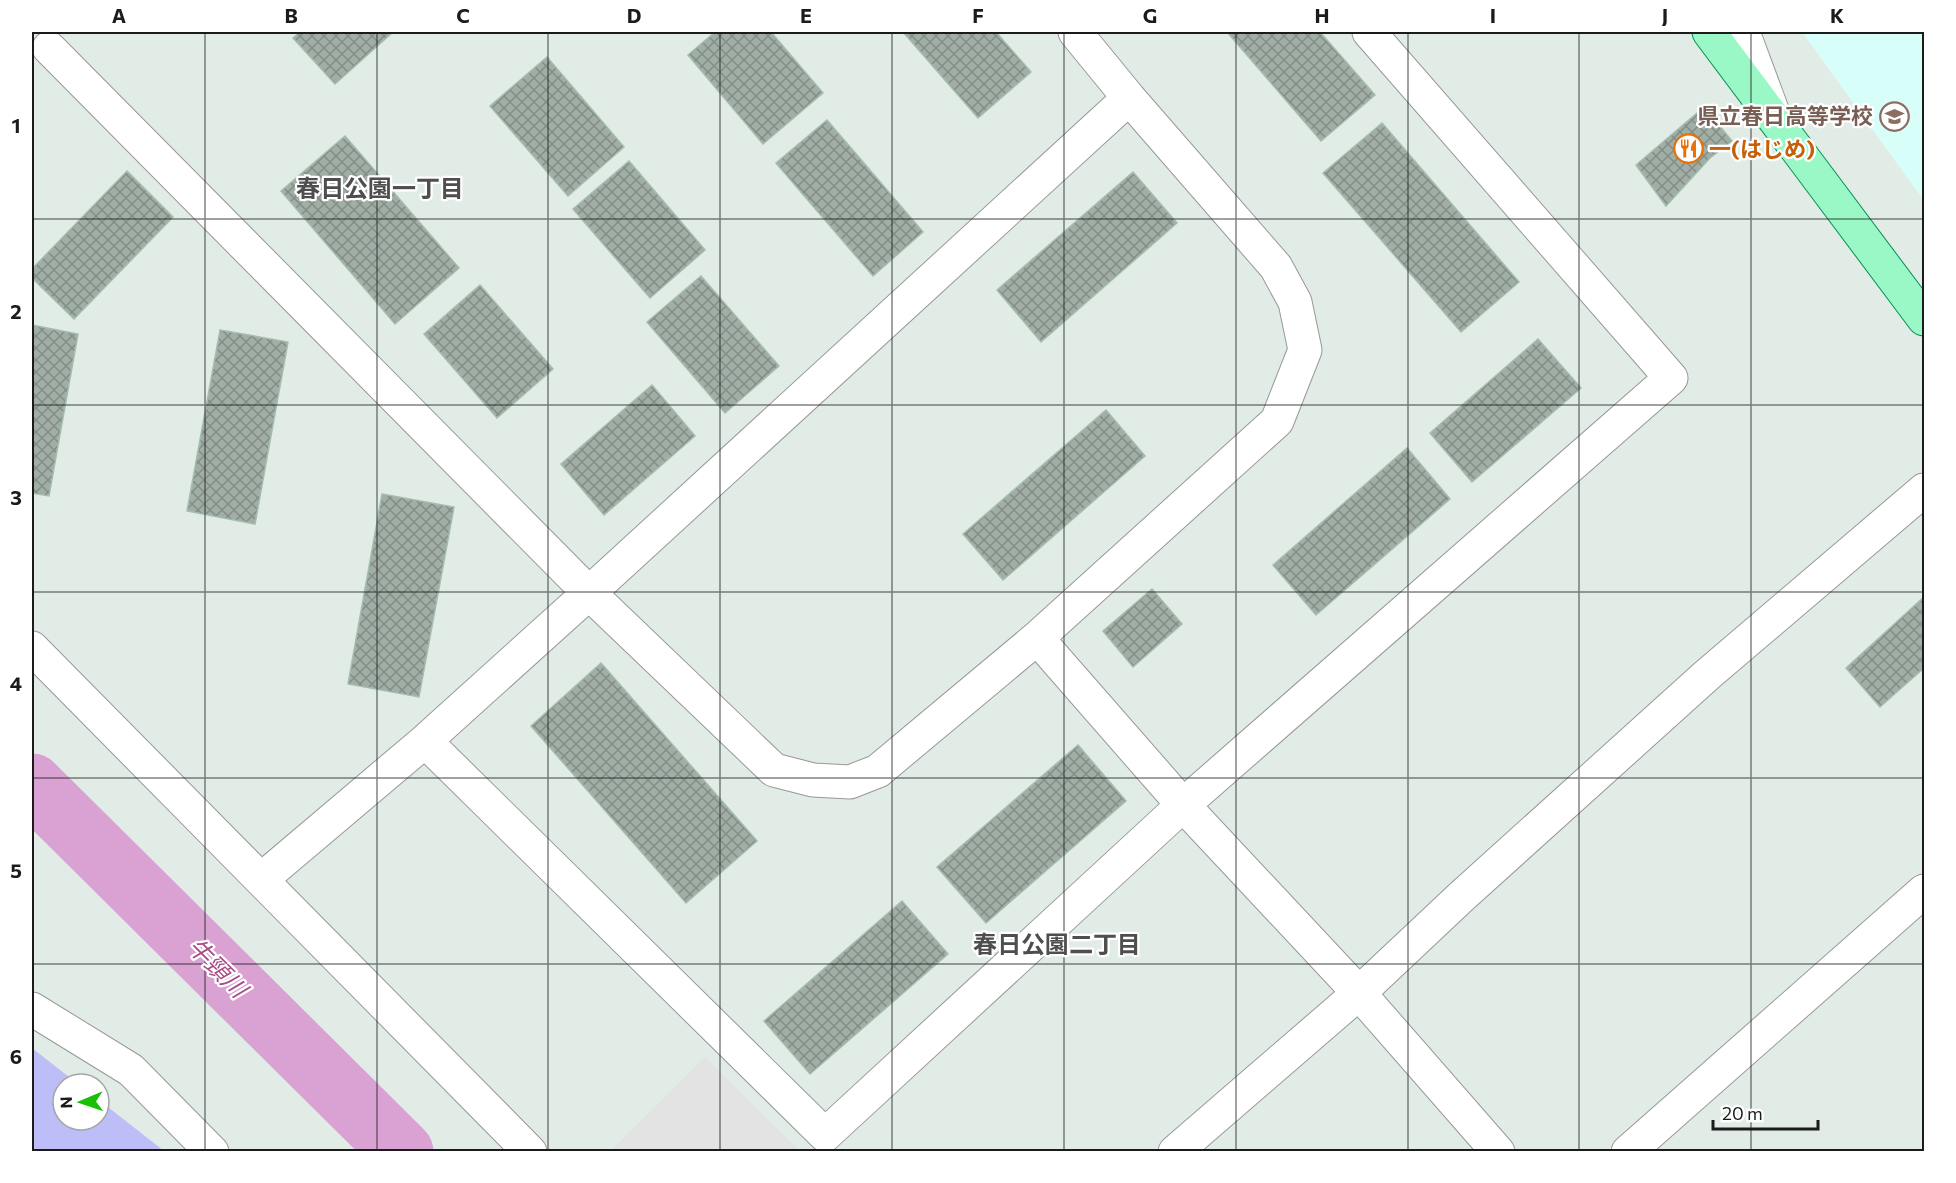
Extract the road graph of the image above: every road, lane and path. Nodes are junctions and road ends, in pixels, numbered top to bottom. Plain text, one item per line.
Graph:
1 (1075, 32) edge
2 (1369, 32) edge
3 (1694, 32) edge
4 (1709, 32) edge
5 (1743, 32) edge
6 (49, 48) edge
7 (1129, 98) junction
8 (1776, 120) junction
9 (1924, 319) edge
10 (1924, 490) edge
11 (589, 593) junction
12 (1037, 638) junction
13 (32, 648) edge
14 (425, 741) junction
15 (1183, 805) junction
16 (262, 879) junction
17 (1924, 891) edge
18 (1359, 993) junction
19 (32, 1009) edge
20 (212, 1152) edge
21 (530, 1152) edge
22 (1175, 1152) edge
23 (1498, 1152) edge
24 (1628, 1152) edge

1 - 7 street
2 - 15 street
3 - 8 street
4 - 8 main road
5 - 8 street
6 - 11 street
7 - 11 street
7 - 12 street
8 - 9 main road
10 - 18 street
11 - 12 street
11 - 14 street
12 - 15 street
13 - 16 street
14 - 15 street
14 - 16 street
15 - 18 street
16 - 21 street
17 - 24 street
18 - 22 street
18 - 23 street
19 - 20 street

